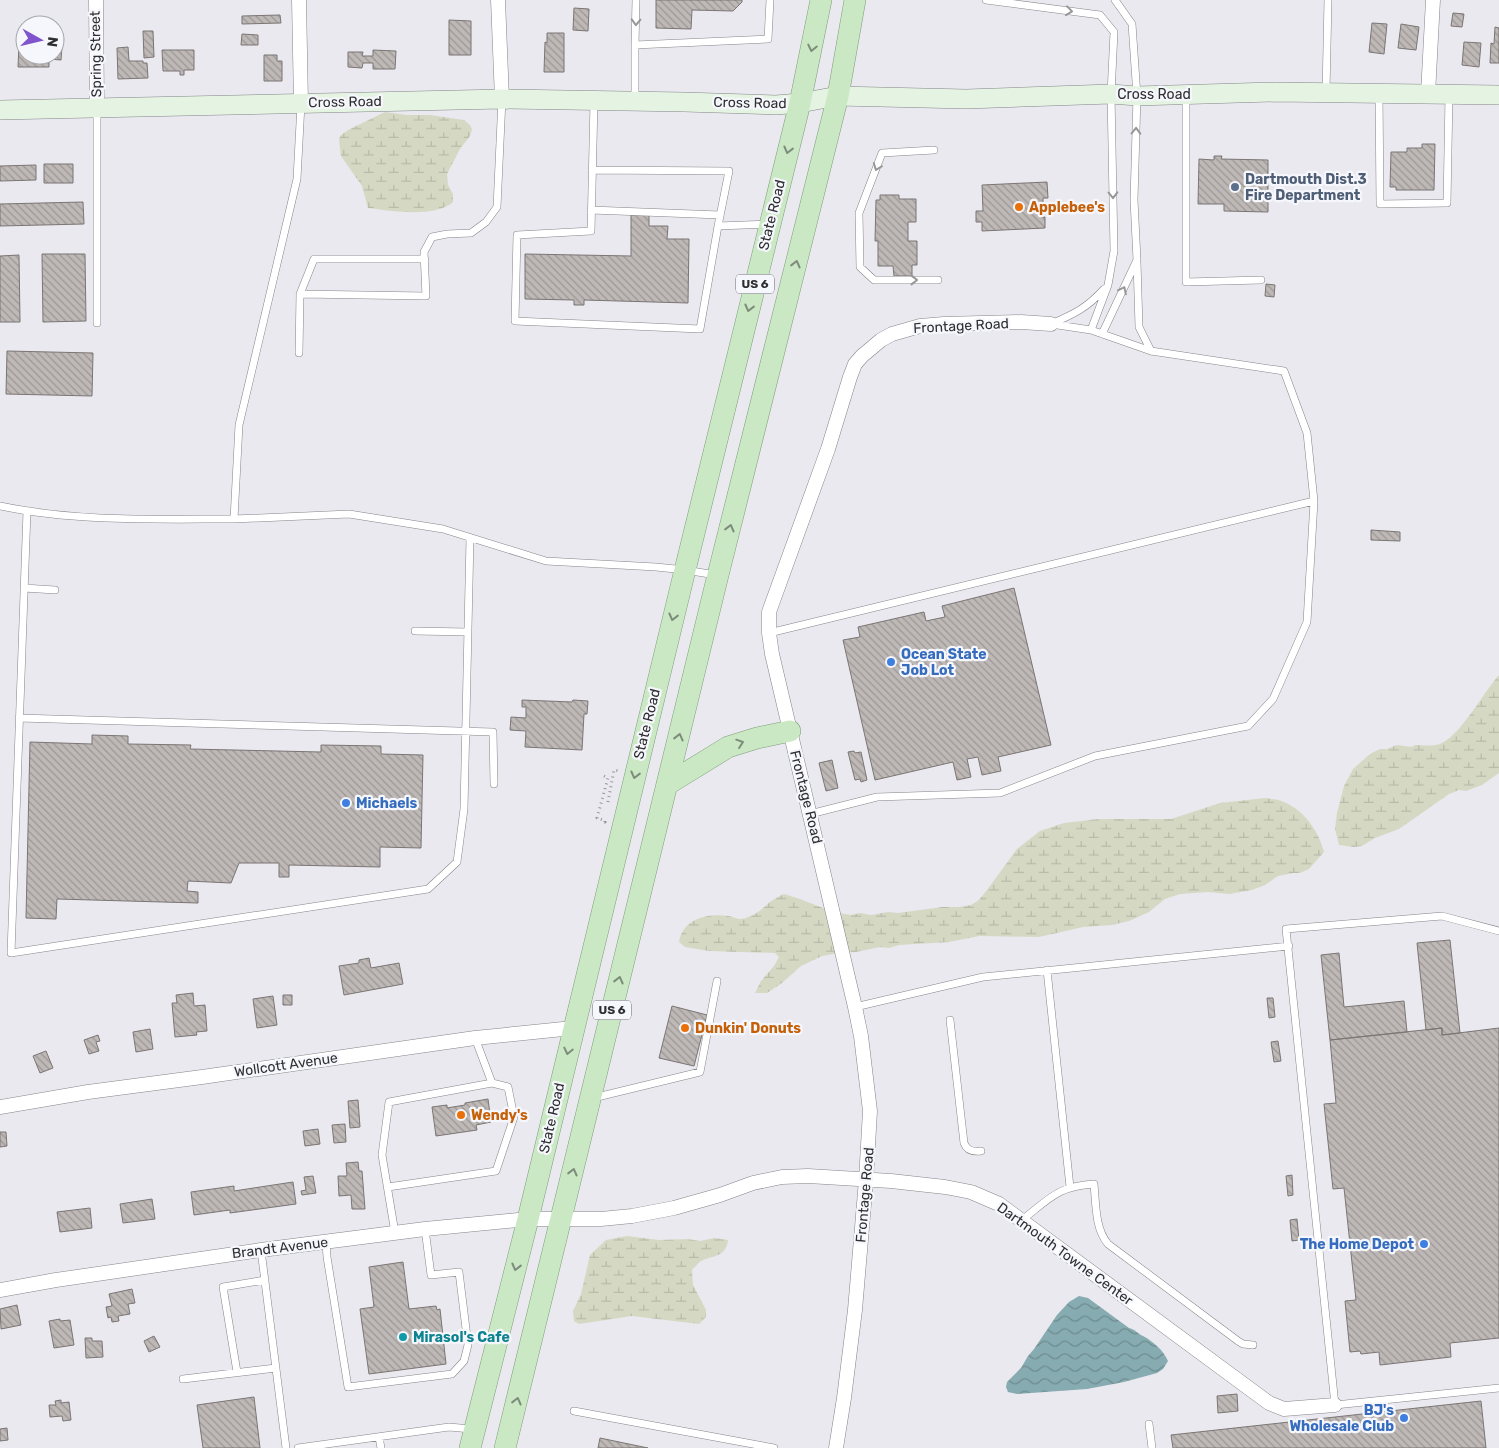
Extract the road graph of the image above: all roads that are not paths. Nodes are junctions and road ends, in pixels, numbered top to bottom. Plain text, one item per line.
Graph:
1 (96, 0) edge
2 (299, 0) edge
3 (498, 0) edge
4 (636, 0) edge
5 (770, 0) edge
6 (821, 0) edge
7 (856, 0) edge
8 (986, 0) edge
9 (1115, 0) edge
10 (1328, 0) edge
11 (1434, 0) edge
12 (635, 45) junction
13 (1326, 92) junction
14 (1379, 93) junction
15 (1111, 94) junction
16 (1186, 94) junction
17 (1428, 94) junction
18 (1449, 94) junction
19 (1499, 94) edge
20 (838, 96) junction
21 (1137, 96) junction
22 (502, 99) junction
23 (594, 100) junction
24 (635, 101) junction
25 (301, 103) junction
26 (800, 103) junction
27 (97, 108) junction
28 (0, 110) edge
29 (934, 150) dead end
30 (592, 170) junction
31 (591, 210) junction
32 (720, 215) junction
33 (770, 224) junction
34 (718, 226) junction
35 (425, 259) junction
36 (1137, 260) junction
37 (938, 280) dead end
38 (1261, 280) dead end
39 (1108, 286) junction
40 (300, 294) junction
41 (97, 323) dead end
42 (1050, 324) junction
43 (1091, 330) junction
44 (1102, 334) junction
45 (1151, 351) junction
46 (299, 353) dead end
47 (1314, 501) junction
48 (0, 506) edge
49 (27, 512) junction
50 (234, 519) junction
51 (470, 538) junction
52 (685, 570) junction
53 (718, 575) junction
54 (24, 588) junction
55 (55, 590) dead end
56 (414, 631) dead end
57 (468, 632) junction
58 (769, 633) junction
59 (19, 718) junction
60 (466, 731) junction
61 (790, 731) junction
62 (494, 784) dead end
63 (668, 784) junction
64 (810, 814) junction
65 (1499, 931) edge
66 (1289, 946) junction
67 (1046, 970) junction
68 (717, 981) dead end
69 (855, 1007) junction
70 (950, 1020) dead end
71 (573, 1028) junction
72 (475, 1038) junction
73 (492, 1083) junction
74 (590, 1099) junction
75 (0, 1107) edge
76 (981, 1151) dead end
77 (866, 1180) junction
78 (388, 1187) junction
79 (1070, 1188) junction
80 (528, 1219) junction
81 (561, 1219) junction
82 (1022, 1220) junction
83 (425, 1229) junction
84 (395, 1233) junction
85 (326, 1242) junction
86 (262, 1250) junction
87 (265, 1280) junction
88 (0, 1290) edge
89 (1253, 1345) dead end
90 (276, 1368) junction
91 (237, 1372) junction
92 (183, 1379) dead end
93 (1499, 1388) edge
94 (1334, 1405) junction
95 (574, 1411) dead end
96 (1149, 1424) dead end
97 (379, 1437) junction
98 (472, 1439) edge
99 (286, 1448) edge
100 (298, 1448) edge
101 (380, 1448) edge
102 (506, 1448) edge
103 (774, 1448) edge
104 (836, 1448) edge
105 (1152, 1448) edge

1 - 27 street, Spring Street
2 - 25 street
3 - 22 street
4 -> 12 lane
5 - 12 lane
6 -> 26 main road, State Road / US 6
7 - 20 main road, US 6
8 -> 15 lane
9 - 21 lane
10 - 13 lane
11 - 17 street
12 - 24 lane
13 - 14 street, Cross Road
13 - 16 street, Cross Road
14 - 17 street, Cross Road
14 - 18 lane
15 - 20 street, Cross Road
15 - 21 street, Cross Road
15 -> 39 lane
16 - 21 street, Cross Road
16 - 38 lane
17 - 18 street, Cross Road
18 - 19 street, Cross Road
20 - 26 street, Cross Road
53 -> 20 main road, US 6
36 -> 21 lane
22 - 23 street, Cross Road
22 - 25 street, Cross Road
22 - 35 lane
23 - 24 street, Cross Road
23 - 30 lane
24 - 26 street, Cross Road
25 - 27 street, Cross Road
25 - 50 lane
26 -> 33 main road, State Road / US 6
27 - 28 street, Cross Road
27 - 41 lane
29 -> 37 lane
30 - 31 lane
30 - 32 lane
31 - 32 lane
31 - 34 lane
32 - 34 lane
33 - 34 lane
33 -> 52 main road, State Road / US 6
35 - 40 lane
35 - 40 lane
44 -> 36 lane
36 - 45 lane
39 - 42 lane
39 - 43 lane
40 - 46 lane
42 - 43 lane
42 - 58 street, Frontage Road
43 - 44 lane
44 - 45 lane
45 - 47 lane
47 - 58 lane
47 - 64 lane
48 - 49 lane
49 - 50 lane
49 - 54 lane
50 - 51 lane
51 - 52 lane
51 - 57 lane
52 - 53 lane
52 -> 71 main road, State Road / US 6
63 -> 53 main road, US 6
54 - 55 lane
54 - 59 lane
56 - 57 lane
57 - 60 lane
58 - 61 street, Frontage Road
59 - 60 lane
59 - 60 lane
60 - 62 lane
63 -> 61 main road
61 - 64 street, Frontage Road
74 -> 63 main road, US 6
64 - 69 street, Frontage Road
65 - 66 lane
66 - 67 lane
66 - 94 lane
67 - 69 lane
67 - 79 lane
68 - 74 lane
69 - 77 street, Frontage Road
70 - 76 lane
71 - 72 street, Wollcott Avenue
71 -> 80 main road, State Road / US 6
72 - 73 lane
72 - 75 street, Wollcott Avenue
73 - 78 lane
73 - 78 lane
81 -> 74 main road, US 6
77 - 81 street, Dartmouth Towne Center
77 - 82 street, Dartmouth Towne Center
77 - 104 street, Frontage Road
78 - 84 lane
79 - 82 lane
79 - 89 lane
80 - 81 street, Brandt Avenue
80 - 83 street, Brandt Avenue
80 -> 98 main road, State Road / US 6
102 -> 81 main road, US 6
82 - 94 street, Dartmouth Towne Center
83 - 84 street, Brandt Avenue
83 - 85 lane
84 - 85 street, Brandt Avenue
85 - 86 street, Brandt Avenue
86 - 87 lane
86 - 88 street, Brandt Avenue
87 - 90 lane
87 - 91 lane
90 - 91 lane
90 - 99 lane
91 - 92 lane
93 - 94 lane
95 - 103 lane
96 - 105 lane
97 - 98 lane
97 - 100 lane
97 - 101 lane

